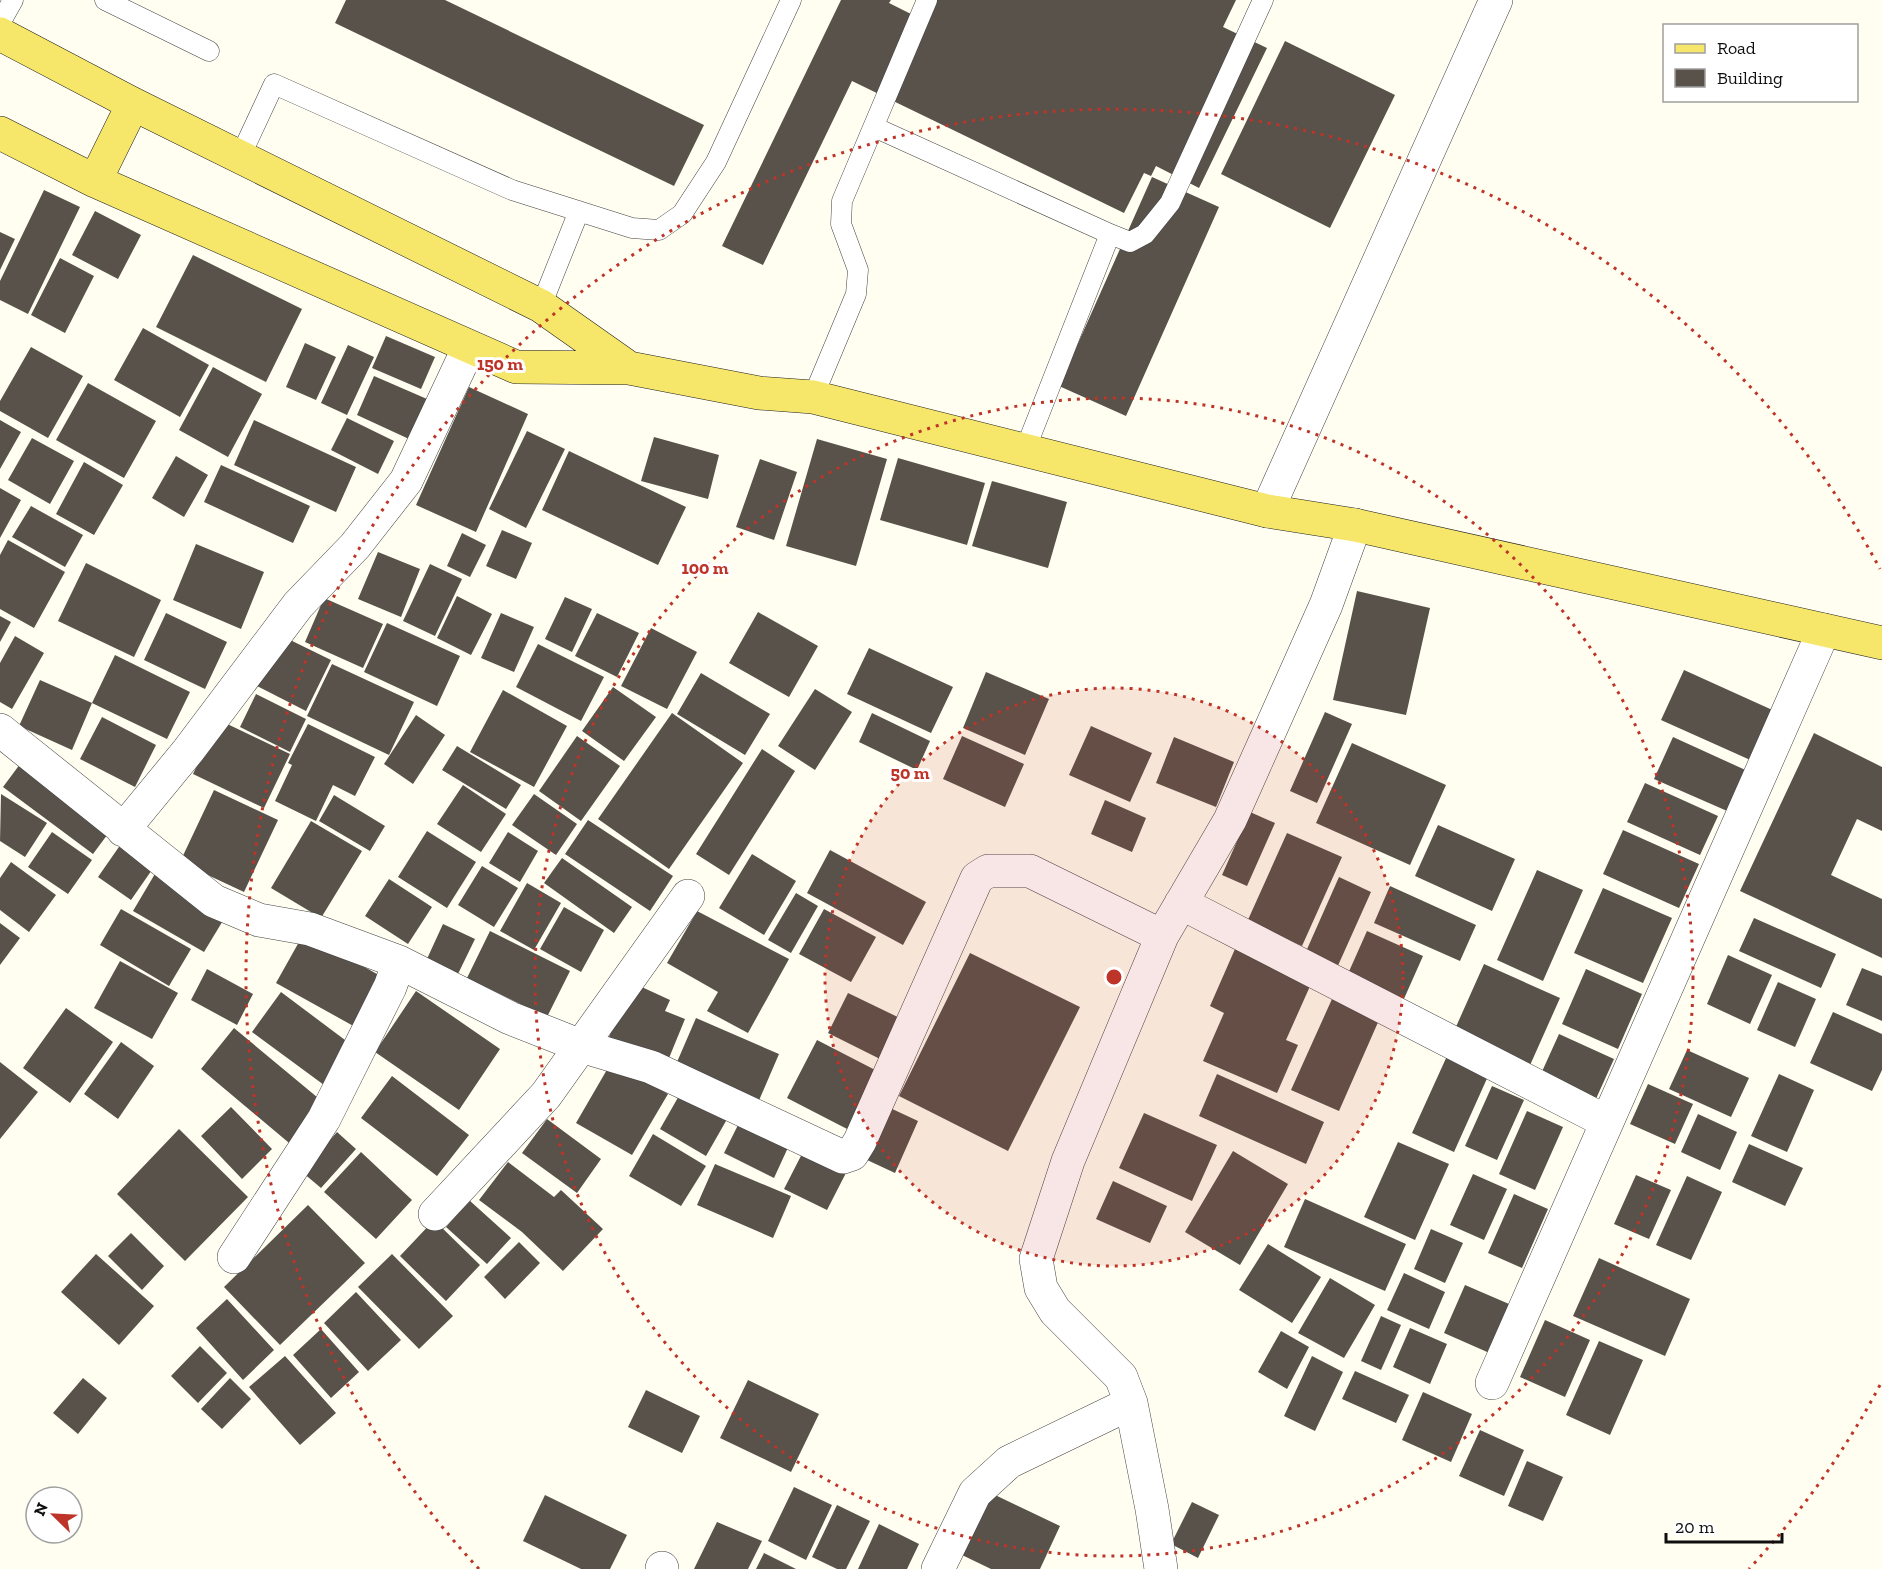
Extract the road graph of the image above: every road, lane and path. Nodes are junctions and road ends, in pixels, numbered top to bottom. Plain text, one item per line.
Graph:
1 (13, 0) edge
2 (105, 0) edge
3 (790, 0) edge
4 (927, 0) edge
5 (1263, 0) edge
6 (1496, 0) edge
7 (0, 22) edge
8 (0, 34) edge
9 (209, 51) dead end
10 (133, 104) junction
11 (874, 127) junction
12 (0, 132) edge
13 (240, 157) junction
14 (95, 181) junction
15 (579, 211) junction
16 (1110, 234) junction
17 (541, 306) junction
18 (469, 347) junction
19 (629, 368) junction
20 (813, 397) junction
21 (1025, 450) junction
22 (1267, 511) junction
23 (1355, 525) junction
24 (1824, 630) junction
25 (1882, 643) edge
26 (0, 730) edge
27 (123, 830) junction
28 (688, 896) dead end
29 (1181, 903) junction
30 (1162, 936) junction
31 (399, 962) junction
32 (581, 1047) junction
33 (1607, 1122) junction
34 (435, 1214) dead end
35 (234, 1257) dead end
36 (1492, 1383) dead end
37 (1131, 1403) junction
38 (938, 1569) edge
39 (1161, 1569) edge

1 - 7 lane
2 - 9 lane
3 - 15 lane
4 - 11 lane
5 - 16 lane
6 - 22 street
8 - 10 main road
10 - 13 main road
10 - 14 main road
11 - 16 lane
11 - 20 lane
12 - 14 main road
13 - 15 lane
13 - 17 main road
14 - 18 main road
15 - 17 lane
16 - 21 lane
17 - 19 main road
18 - 19 main road
18 - 27 street
19 - 20 main road
20 - 21 main road
21 - 22 main road
22 - 23 main road
23 - 24 main road
23 - 29 street
24 - 25 main road
24 - 33 street
26 - 27 street
27 - 31 street
28 - 32 street
29 - 30 street
29 - 33 street
30 - 32 street
30 - 37 street
31 - 32 street
31 - 35 street
32 - 34 street
33 - 36 street
37 - 38 street
37 - 39 street

